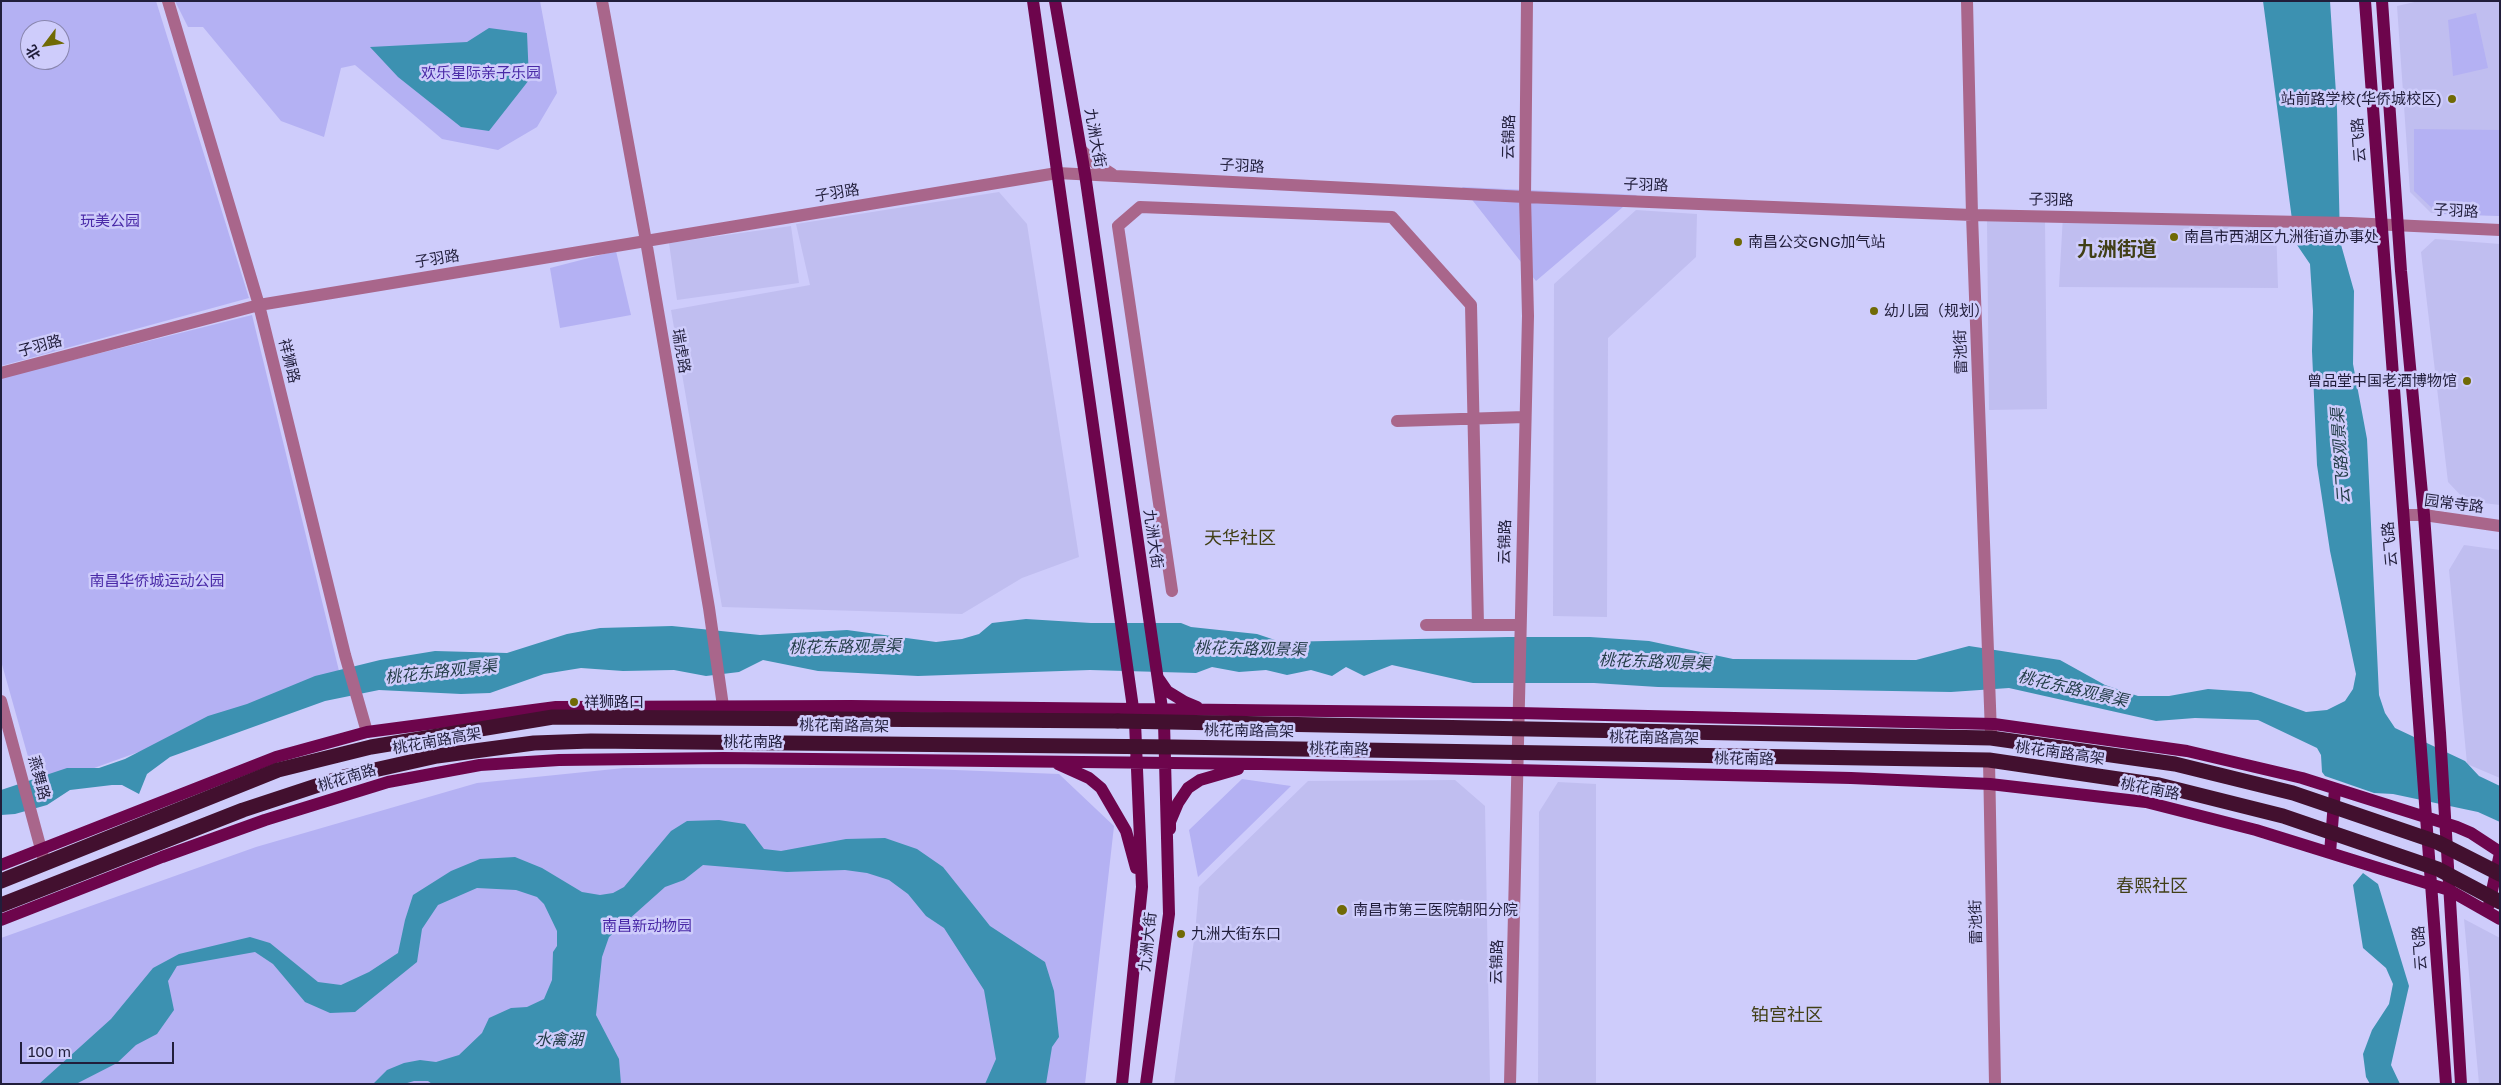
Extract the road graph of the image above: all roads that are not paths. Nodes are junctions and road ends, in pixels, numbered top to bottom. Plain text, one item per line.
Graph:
1 (168, 1) edge
2 (602, 1) edge
3 (1527, 1) edge
4 (1968, 1) edge
5 (2365, 1) edge
6 (2382, 1) edge
7 (1055, 2) edge
8 (1033, 3) edge
9 (1081, 150) junction
10 (1057, 173) junction
11 (1085, 174) junction
12 (1114, 176) junction
13 (1524, 197) junction
14 (1972, 215) junction
15 (2382, 224) junction
16 (2398, 225) junction
17 (2500, 230) edge
18 (646, 241) junction
19 (259, 305) junction
20 (1, 373) edge
21 (1525, 417) junction
22 (1473, 418) junction
23 (1397, 421) dead end
24 (2404, 515) junction
25 (2424, 515) junction
26 (2500, 526) edge
27 (1172, 591) dead end
28 (1426, 625) dead end
29 (1478, 625) junction
30 (1519, 628) junction
31 (1157, 676) junction
32 (1, 701) edge
33 (723, 706) junction
34 (1133, 708) junction
35 (1162, 709) junction
36 (1205, 710) junction
37 (1518, 713) junction
38 (1991, 731) junction
39 (367, 732) junction
40 (1989, 760) junction
41 (1049, 761) junction
42 (1138, 762) junction
43 (1165, 762) junction
44 (1261, 764) junction
45 (1518, 769) junction
46 (1990, 784) junction
47 (2336, 789) junction
48 (2426, 814) junction
49 (2444, 819) junction
50 (2500, 852) edge
51 (2330, 853) junction
52 (43, 856) junction
53 (1, 865) edge
54 (2500, 874) edge
55 (1, 881) edge
56 (2431, 884) junction
57 (1142, 887) junction
58 (2449, 890) junction
59 (2500, 902) edge
60 (1, 905) edge
61 (2488, 912) junction
62 (1168, 914) junction
63 (2500, 918) edge
64 (1, 920) edge
65 (1122, 1084) edge
66 (1146, 1084) edge
67 (1510, 1084) edge
68 (1995, 1084) edge
69 (2446, 1084) edge
70 (2461, 1084) edge

1 - 19 street, 祥狮路
2 - 18 street, 瑞虎路
3 - 13 street, 云锦路
4 - 14 street, 雷池街
5 - 15 main road, 云飞路
6 - 16 main road
7 - 9 main road, 九洲大街
8 - 10 main road, 九洲大街
9 - 11 main road, 九洲大街
9 - 12 street
10 - 11 street, 子羽路
10 - 18 street, 子羽路
10 - 34 main road, 九洲大街
11 - 12 street, 子羽路
11 - 31 main road, 九洲大街
12 - 13 street, 子羽路
13 - 14 street, 子羽路
13 - 21 street, 云锦路
14 - 15 street, 子羽路
14 - 38 street, 雷池街
15 - 16 street, 子羽路
15 - 24 main road, 云飞路
16 - 17 street, 子羽路
16 - 25 main road
18 - 19 street, 子羽路
18 - 33 street, 瑞虎路
19 - 20 street, 子羽路
19 - 39 street, 祥狮路
21 - 22 street
21 - 30 street, 云锦路
22 - 23 street
22 - 27 street
22 - 29 street
24 - 25 street, 园常寺路
24 - 48 main road, 云飞路
25 - 26 street, 园常寺路
25 - 49 main road
28 - 29 street
29 - 30 street
30 - 37 street, 云锦路
31 - 35 main road, 九洲大街
31 - 36 main road
32 - 52 street, 燕舞路
33 - 34 main road
33 - 39 main road
34 - 35 main road
34 - 42 main road, 九洲大街
35 - 36 main road
35 - 43 main road, 九洲大街
36 - 37 main road
37 - 38 main road
37 - 45 street, 云锦路
38 - 47 main road
38 - 52 highway, 桃花南路高架, bridge
38 - 54 highway, 桃花南路高架, bridge
39 - 52 main road
40 - 46 street, 雷池街
40 - 59 highway, 桃花南路高架, bridge
40 - 60 highway, 桃花南路高架, bridge
41 - 42 main road, 桃花南路
41 - 57 main road
41 - 64 main road, 桃花南路
42 - 43 main road, 桃花南路
42 - 57 main road, 九洲大街
43 - 44 main road, 桃花南路
43 - 62 main road, 九洲大街
44 - 45 main road, 桃花南路
44 - 62 main road
45 - 46 main road, 桃花南路
45 - 67 street, 云锦路
46 - 51 main road, 桃花南路
46 - 68 street, 雷池街
47 - 48 main road
47 - 51 main road
48 - 49 main road
48 - 56 main road, 云飞路
49 - 50 main road
49 - 58 main road
50 - 61 main road
51 - 56 main road, 桃花南路
52 - 53 main road
52 - 55 highway, 桃花南路高架
56 - 58 main road, 桃花南路
56 - 69 main road, 云飞路
57 - 65 main road, 九洲大街
58 - 61 main road, 桃花南路
58 - 70 main road
61 - 63 main road, 桃花南路
62 - 66 main road, 九洲大街

